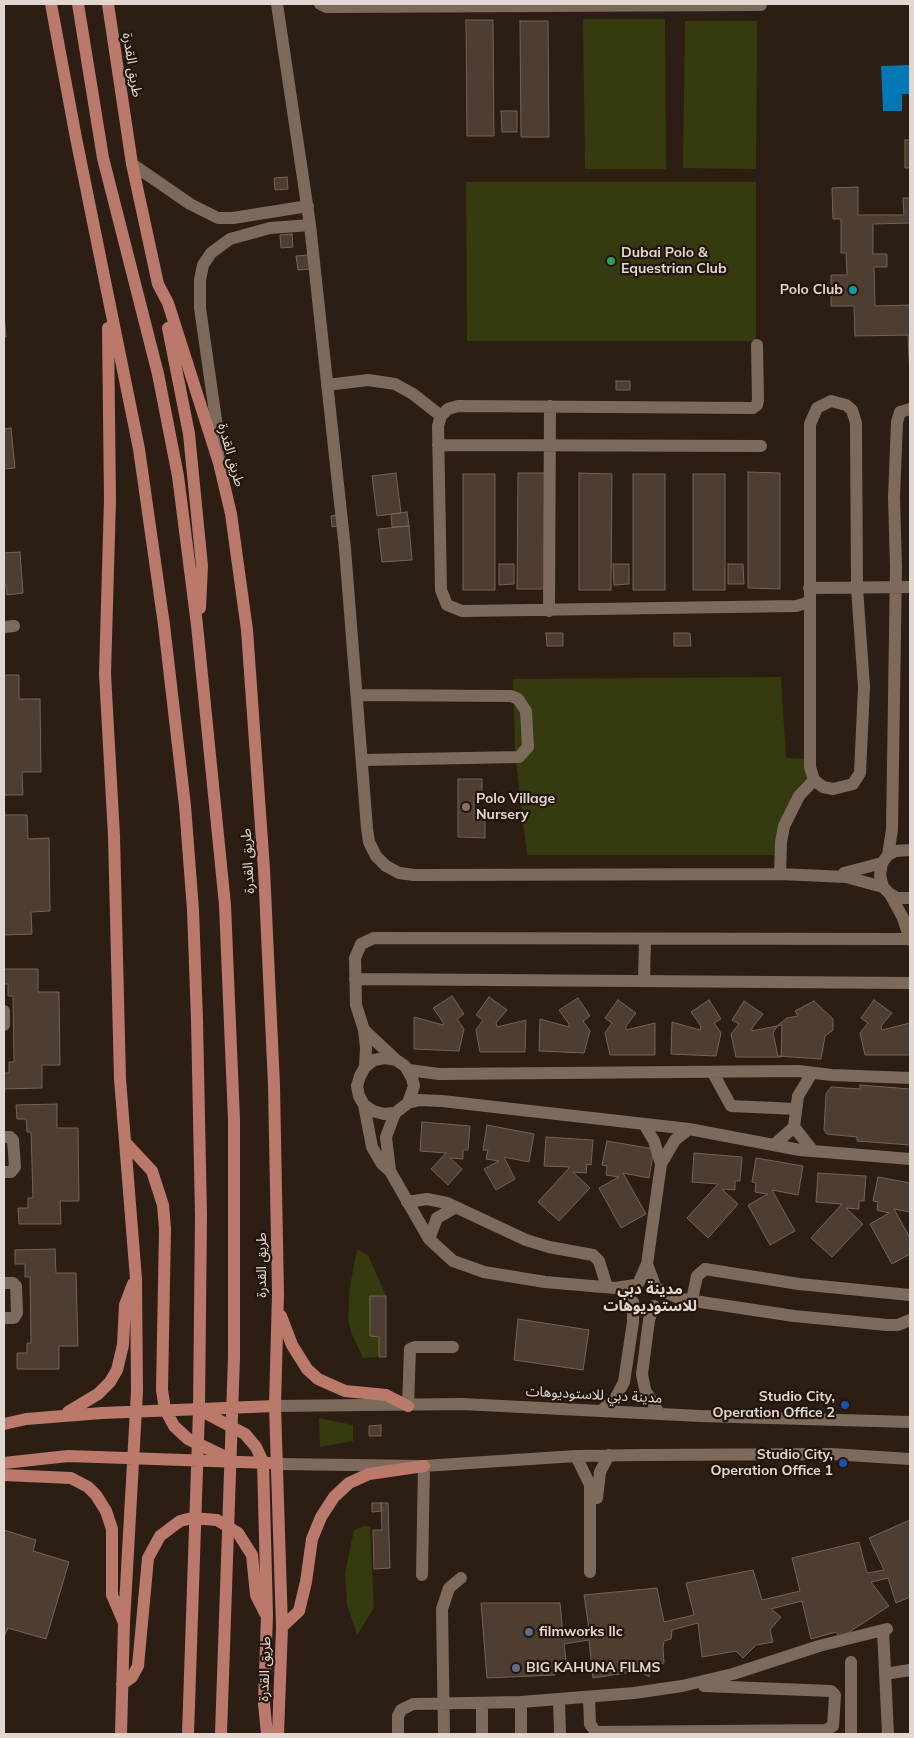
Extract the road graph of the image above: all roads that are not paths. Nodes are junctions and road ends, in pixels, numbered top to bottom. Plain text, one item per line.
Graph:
1 (51, 4) edge
2 (78, 4) edge
3 (108, 4) edge
4 (276, 4) edge
5 (320, 4) edge
6 (548, 5) edge
7 (761, 5) edge
8 (132, 164) junction
9 (308, 206) junction
10 (310, 225) junction
11 (158, 284) junction
12 (108, 300) junction
13 (757, 345) dead end
14 (327, 385) junction
15 (550, 406) junction
16 (910, 409) edge
17 (441, 416) junction
18 (438, 445) junction
19 (551, 446) junction
20 (761, 446) dead end
21 (219, 464) junction
22 (896, 587) junction
23 (910, 587) edge
24 (809, 588) junction
25 (857, 588) junction
26 (810, 602) junction
27 (549, 611) junction
28 (197, 625) junction
29 (358, 695) junction
30 (363, 760) junction
31 (814, 780) junction
32 (910, 850) edge
33 (885, 859) junction
34 (780, 874) junction
35 (834, 875) junction
36 (887, 890) junction
37 (910, 898) edge
38 (910, 928) edge
39 (910, 939) edge
40 (646, 940) junction
41 (355, 979) junction
42 (644, 980) junction
43 (910, 983) edge
44 (4, 1012) edge
45 (4, 1025) edge
46 (364, 1030) junction
47 (396, 1060) junction
48 (365, 1067) junction
49 (408, 1070) junction
50 (783, 1072) junction
51 (713, 1073) junction
52 (812, 1073) junction
53 (910, 1078) edge
54 (798, 1096) junction
55 (408, 1103) junction
56 (364, 1105) junction
57 (796, 1109) junction
58 (395, 1113) junction
59 (644, 1124) junction
60 (794, 1127) junction
61 (689, 1129) junction
62 (4, 1137) edge
63 (126, 1144) junction
64 (774, 1145) junction
65 (813, 1151) junction
66 (910, 1159) edge
67 (661, 1164) junction
68 (4, 1172) edge
69 (390, 1172) junction
70 (407, 1202) junction
71 (456, 1207) junction
72 (429, 1239) junction
73 (647, 1264) junction
74 (136, 1279) junction
75 (4, 1283) edge
76 (637, 1283) junction
77 (656, 1286) junction
78 (607, 1287) junction
79 (278, 1294) junction
80 (910, 1295) edge
81 (687, 1300) junction
82 (632, 1301) junction
83 (656, 1304) junction
84 (4, 1318) edge
85 (906, 1324) edge
86 (632, 1334) junction
87 (646, 1336) junction
88 (453, 1347) dead end
89 (624, 1382) junction
90 (643, 1383) junction
91 (275, 1406) junction
92 (408, 1406) junction
93 (196, 1408) junction
94 (165, 1410) junction
95 (602, 1410) junction
96 (136, 1411) junction
97 (659, 1413) junction
98 (60, 1416) junction
99 (910, 1422) edge
100 (4, 1424) edge
101 (576, 1456) junction
102 (609, 1456) junction
103 (133, 1458) junction
104 (910, 1459) edge
105 (234, 1461) junction
106 (263, 1462) junction
107 (4, 1463) edge
108 (279, 1464) junction
109 (424, 1466) junction
110 (4, 1475) edge
111 (422, 1575) dead end
112 (461, 1578) dead end
113 (266, 1616) junction
114 (124, 1623) junction
115 (282, 1627) junction
116 (910, 1670) edge
117 (885, 1674) junction
118 (122, 1684) junction
119 (686, 1685) junction
120 (589, 1697) junction
121 (559, 1699) junction
122 (521, 1702) junction
123 (482, 1703) junction
124 (443, 1704) junction
125 (648, 1733) edge
126 (121, 1734) edge
127 (188, 1734) edge
128 (221, 1734) edge
129 (267, 1734) edge
130 (278, 1734) edge
131 (398, 1734) edge
132 (444, 1734) edge
133 (482, 1734) edge
134 (521, 1734) edge
135 (560, 1734) edge
136 (851, 1734) edge
137 (860, 1734) edge
138 (888, 1734) edge

1 - 12 main road
2 - 28 main road, طريق القدرة
3 - 8 main road, طريق القدرة
4 - 9 street
5 - 6 street
6 - 7 street
8 - 9 street
8 - 11 main road, طريق القدرة
9 - 10 street
10 - 14 street
10 - 21 street
11 - 21 main road, طريق القدرة
11 - 28 main road
12 - 63 main road
12 - 127 main road
13 - 15 street
14 - 17 street
14 - 29 street
15 - 17 street
15 - 19 street
16 - 22 street
17 - 18 street
18 - 19 street
18 - 27 street
19 - 20 street
19 - 27 street
21 - 79 main road, طريق القدرة
22 - 23 street
22 - 25 street
22 - 33 street
24 - 25 street
24 - 25 street
24 - 26 street
25 - 31 street
26 - 27 street
26 - 31 street
28 - 128 main road, طريق القدرة
29 - 30 street
29 - 30 street
30 - 34 street
31 - 34 street
32 - 33 street
33 - 35 street
33 - 36 street
34 - 35 street
35 - 36 street
36 - 37 street
36 - 39 street
38 - 39 street
39 - 40 street
40 - 41 street
40 - 42 street
41 - 42 street
41 - 46 street
42 - 43 street
44 - 45 street
46 - 47 street
46 - 48 street
47 - 48 street
47 - 49 street
48 - 56 street
49 - 51 street
49 - 55 street
50 - 51 street
50 - 52 street
50 - 54 street
51 - 57 street
52 - 53 street
52 - 54 street
54 - 57 street
55 - 58 street
55 - 59 street
56 - 58 street
56 - 69 street
57 - 60 street
58 - 69 street
59 - 61 street
59 - 67 street
60 - 64 street
60 - 65 street
61 - 64 street
61 - 67 street
62 - 68 street
63 - 74 main road
63 - 94 main road
64 - 65 street
65 - 66 street
67 - 73 street
69 - 70 street
70 - 71 street
70 - 72 street
71 - 72 street
71 - 78 street
72 - 78 street
73 - 76 street
73 - 77 street
74 - 96 main road
74 - 98 main road
75 - 84 street
76 - 77 street
76 - 78 street
76 - 82 street
77 - 81 street
77 - 83 street
78 - 82 street
79 - 91 main road, طريق القدرة
79 - 92 main road
80 - 81 street
81 - 83 street
81 - 85 street
82 - 83 street
82 - 86 street
83 - 87 street
86 - 87 street
86 - 89 street
87 - 90 street
88 - 92 street
89 - 90 street
89 - 95 street
90 - 97 street
91 - 92 street, مدينة دبي للاستوديوهات
91 - 93 main road
91 - 108 main road, طريق القدرة
92 - 95 street, مدينة دبي للاستوديوهات
93 - 94 main road
93 - 106 main road
94 - 96 main road
94 - 105 main road
95 - 97 street, مدينة دبي للاستوديوهات
96 - 98 main road
96 - 103 main road
97 - 99 street, مدينة دبي للاستوديوهات
98 - 100 main road
101 - 102 street
101 - 102 street
101 - 109 street
102 - 104 street
103 - 105 main road
103 - 107 main road
103 - 114 main road
105 - 106 main road
106 - 108 main road
106 - 113 main road
108 - 109 street
108 - 115 main road, طريق القدرة
109 - 111 street
109 - 115 main road
110 - 114 main road
112 - 124 street
113 - 118 main road
113 - 129 main road
114 - 118 main road
115 - 130 main road, طريق القدرة
116 - 117 street
117 - 119 street
117 - 138 street
118 - 126 main road
119 - 120 street
119 - 125 street
120 - 121 street
120 - 125 street
121 - 122 street
121 - 135 street
122 - 123 street
122 - 134 street
123 - 124 street
123 - 133 street
124 - 131 street
124 - 132 street
136 - 137 street

